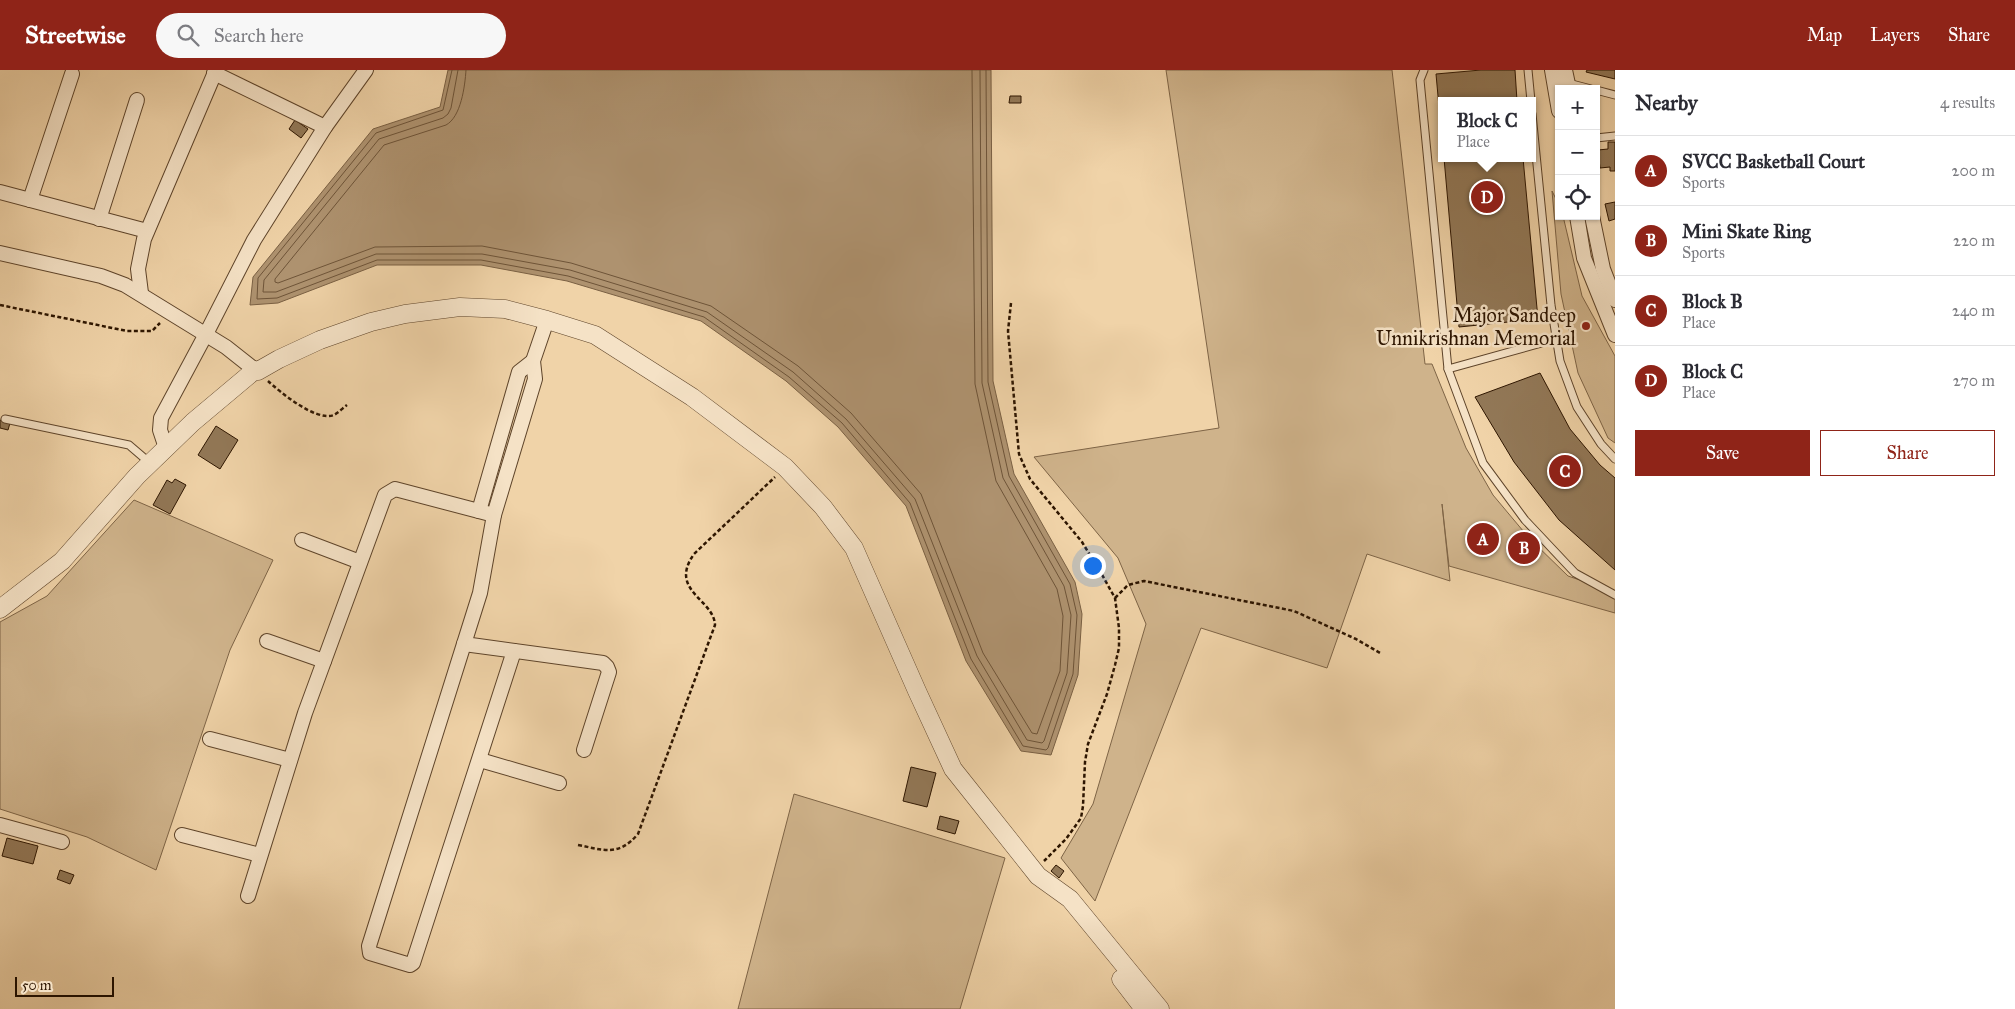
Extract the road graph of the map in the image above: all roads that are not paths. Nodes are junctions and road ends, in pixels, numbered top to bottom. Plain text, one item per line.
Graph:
1 (366, 70) edge
2 (1424, 70) edge
3 (1528, 70) edge
4 (1552, 70) edge
5 (215, 72) edge
6 (72, 74) dead end
7 (1567, 80) edge
8 (1580, 85) edge
9 (1555, 88) edge
10 (1600, 91) edge
11 (1615, 95) edge
12 (1531, 97) edge
13 (138, 100) dead end
14 (325, 127) junction
15 (1615, 136) edge
16 (1600, 138) edge
17 (1536, 157) edge
18 (0, 192) edge
19 (30, 200) junction
20 (99, 219) junction
21 (1578, 220) edge
22 (1593, 220) edge
23 (147, 231) junction
24 (0, 253) edge
25 (141, 293) junction
26 (1615, 300) edge
27 (547, 320) junction
28 (206, 334) junction
29 (1615, 335) edge
30 (1556, 339) junction
31 (533, 361) junction
32 (1448, 369) junction
33 (256, 370) junction
34 (5, 419) dead end
35 (166, 448) junction
36 (1615, 459) edge
37 (151, 463) junction
38 (478, 510) junction
39 (494, 515) junction
40 (302, 540) dead end
41 (360, 562) junction
42 (1615, 596) edge
43 (0, 609) edge
44 (267, 641) dead end
45 (464, 644) junction
46 (514, 651) junction
47 (324, 661) junction
48 (210, 739) dead end
49 (584, 750) dead end
50 (290, 760) junction
51 (480, 760) junction
52 (560, 783) dead end
53 (0, 825) edge
54 (182, 835) dead end
55 (62, 842) dead end
56 (260, 855) junction
57 (1060, 894) junction
58 (248, 896) dead end
59 (1144, 1009) edge
60 (1160, 1009) edge

1 - 14 street
2 - 32 lane
3 - 12 lane
4 - 9 street
5 - 14 street
5 - 23 street
6 - 19 street
7 - 8 lane
10 - 11 lane
13 - 20 street
14 - 28 street
15 - 16 lane
17 - 30 lane
18 - 19 street
19 - 20 street
20 - 23 street
21 - 29 street
22 - 26 street
23 - 25 street
24 - 25 street
25 - 28 street
27 - 31 street
27 - 33 street
27 - 57 street
28 - 33 street
28 - 35 street
30 - 32 lane
30 - 36 lane
31 - 38 street
31 - 39 street
32 - 42 lane
33 - 35 street
34 - 37 lane
35 - 37 street
37 - 43 street
38 - 39 street
38 - 41 street
39 - 45 street
40 - 41 street
41 - 47 street
44 - 47 street
45 - 46 street
45 - 51 street
46 - 49 street
46 - 51 street
47 - 50 street
48 - 50 street
50 - 56 street
51 - 52 street
53 - 55 street
54 - 56 street
56 - 58 street
57 - 59 street
57 - 60 street

